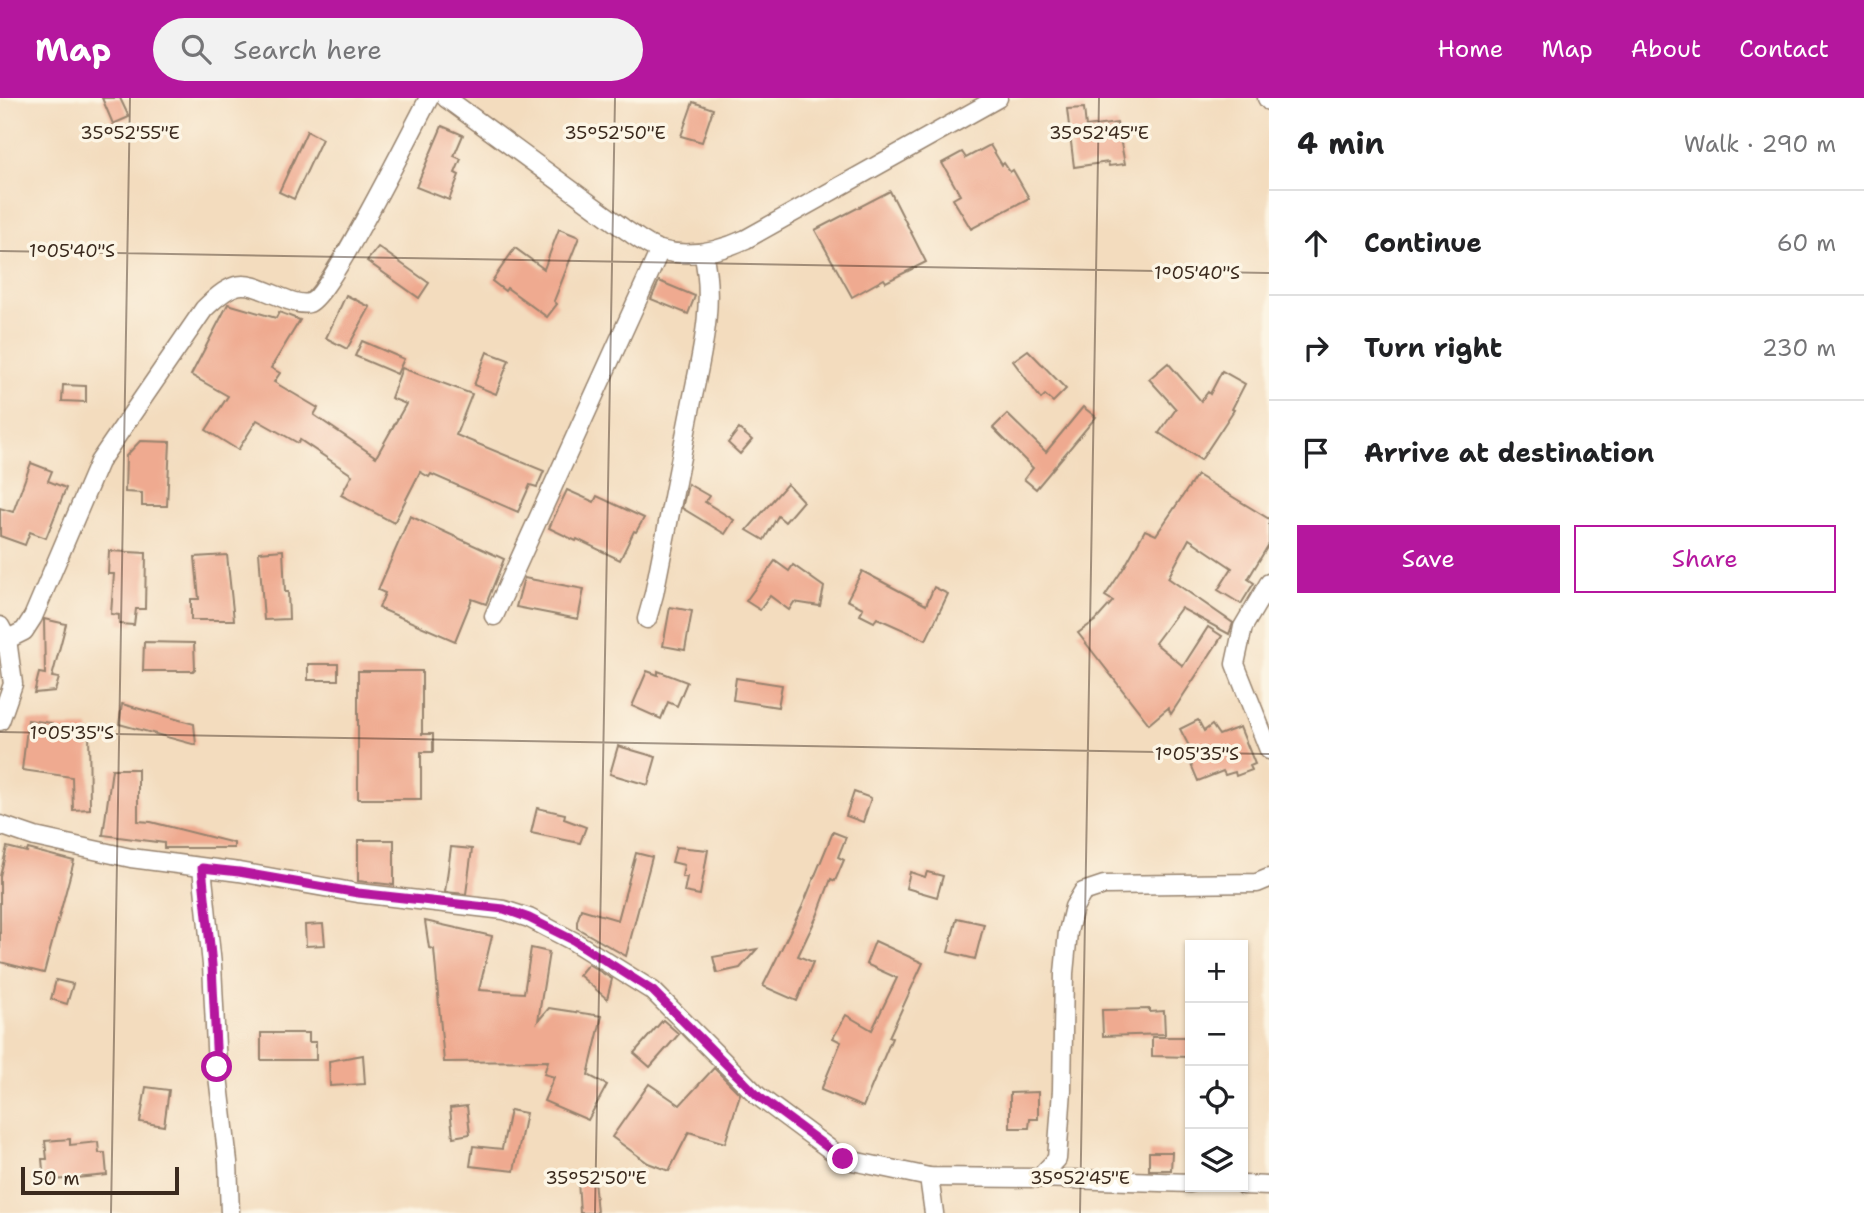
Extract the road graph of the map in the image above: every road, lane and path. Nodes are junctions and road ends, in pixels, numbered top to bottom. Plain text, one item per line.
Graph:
1 (429, 98) edge
2 (446, 98) edge
3 (998, 98) edge
4 (660, 250) junction
5 (703, 253) junction
6 (1269, 583) edge
7 (494, 615) dead end
8 (647, 619) dead end
9 (2, 636) edge
10 (0, 721) edge
11 (1269, 750) edge
12 (0, 825) edge
13 (202, 868) junction
14 (1269, 878) edge
15 (929, 1177) junction
16 (1039, 1178) junction
17 (1185, 1183) edge
18 (1248, 1185) edge
19 (1269, 1186) edge
20 (230, 1213) edge
21 (934, 1213) edge

1 - 9 street
2 - 4 street
3 - 5 street
4 - 5 street
4 - 7 street
5 - 8 street
6 - 11 street
9 - 10 street
12 - 13 street
13 - 15 street
13 - 20 street
14 - 16 street
15 - 16 street
15 - 21 street
16 - 17 street
18 - 19 street

